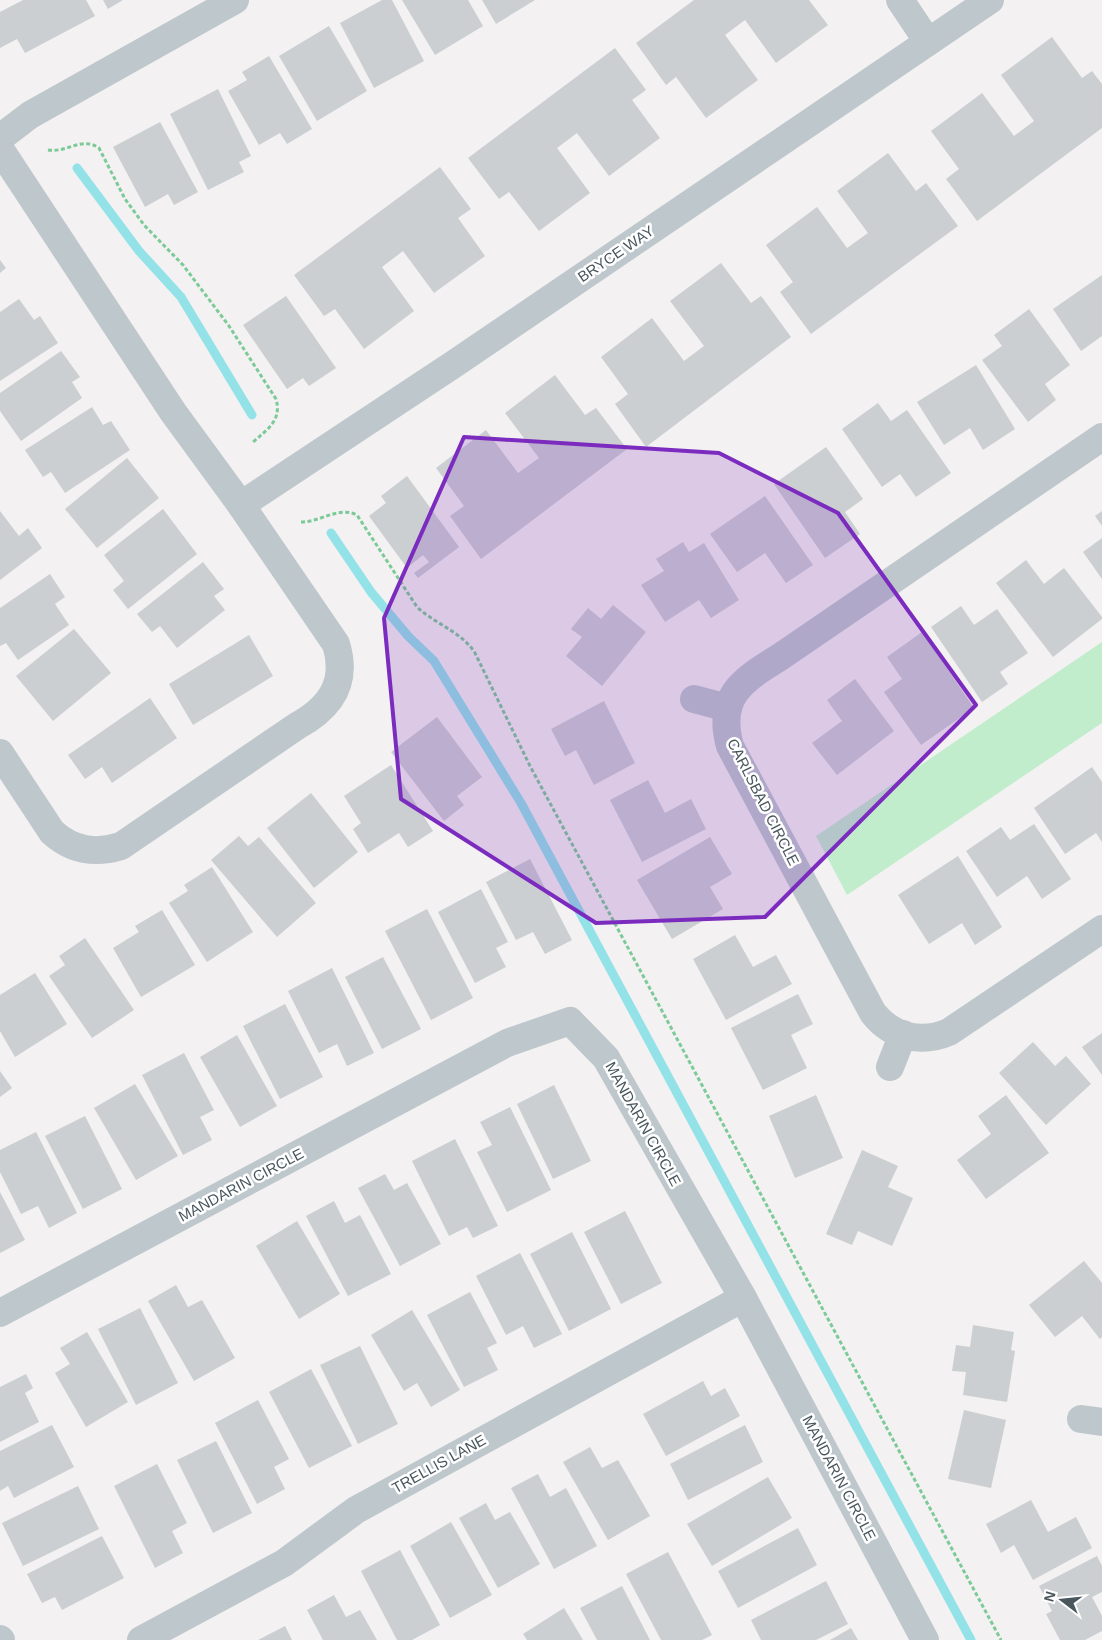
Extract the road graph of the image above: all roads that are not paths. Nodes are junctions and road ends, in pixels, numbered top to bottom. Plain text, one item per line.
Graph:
1 (235, 0) edge
2 (900, 0) edge
3 (990, 0) edge
4 (928, 42) junction
5 (0, 138) edge
6 (0, 148) edge
7 (1102, 437) edge
8 (241, 505) junction
9 (694, 699) dead end
10 (728, 708) junction
11 (0, 753) edge
12 (1102, 929) edge
13 (903, 1034) junction
14 (890, 1067) dead end
15 (743, 1298) junction
16 (0, 1314) edge
17 (141, 1640) edge
18 (925, 1640) edge

1 - 5 street
2 - 4 street
3 - 4 street, BRYCE WAY
4 - 8 street, BRYCE WAY
6 - 8 street
7 - 10 street, CARLSBAD CIRCLE
8 - 11 street
9 - 10 street
10 - 13 street, CARLSBAD CIRCLE
12 - 13 street, CARLSBAD CIRCLE
13 - 14 street
15 - 16 street, MANDARIN CIRCLE
15 - 17 street, TRELLIS LANE
15 - 18 street, MANDARIN CIRCLE

